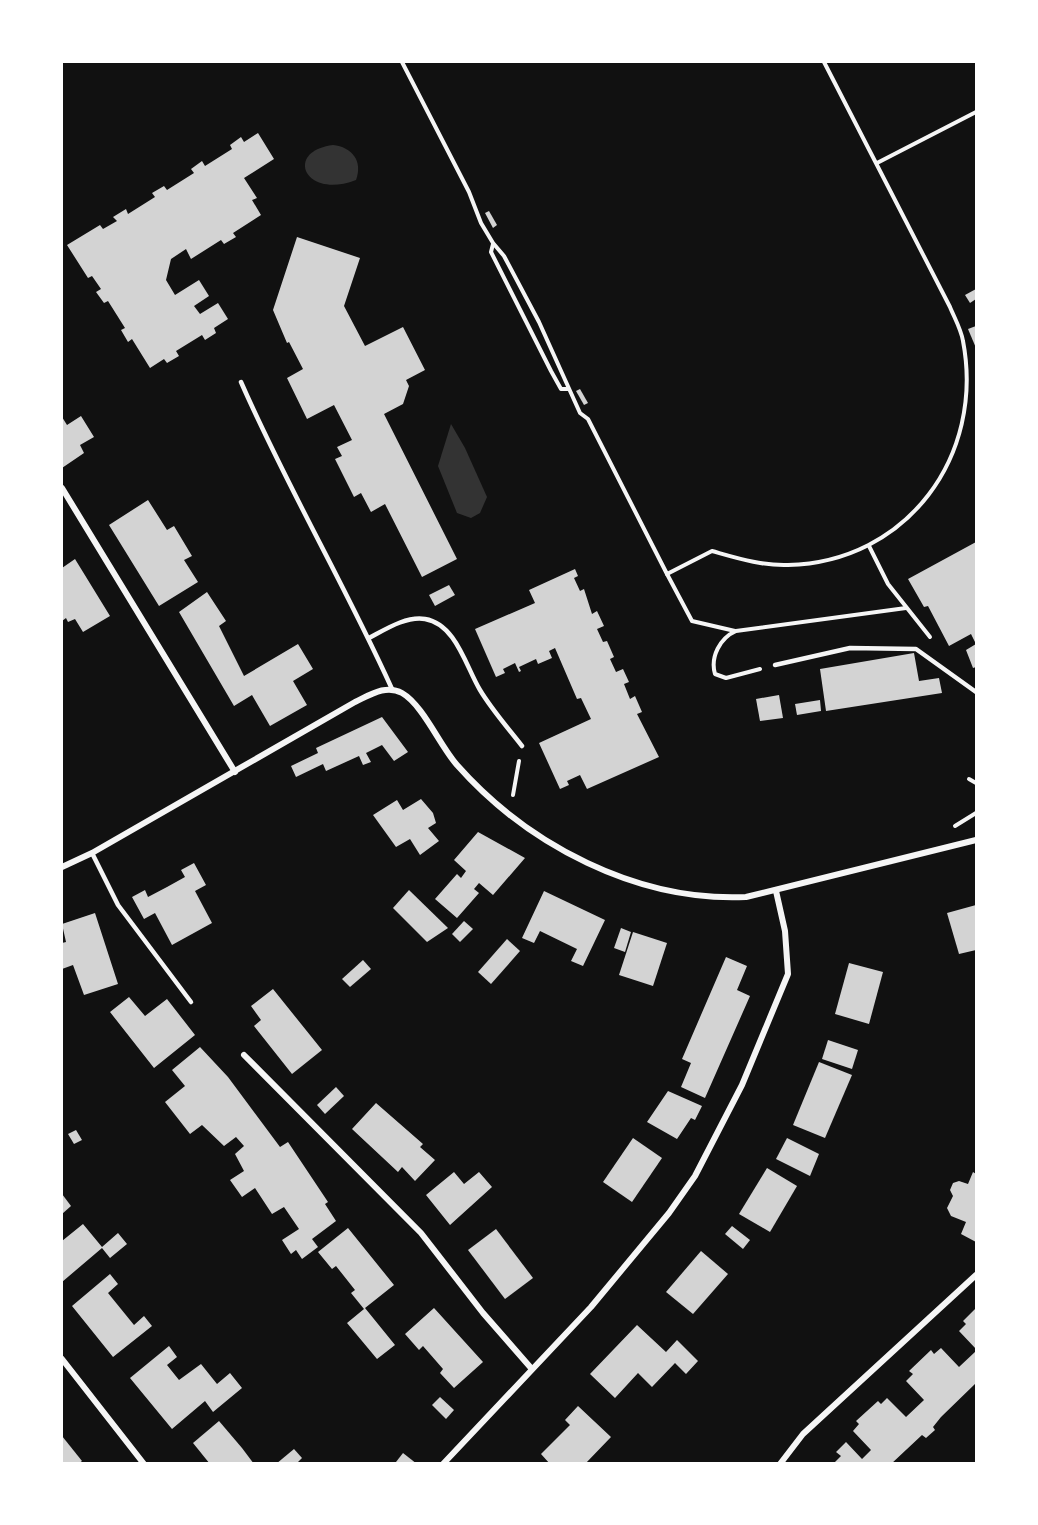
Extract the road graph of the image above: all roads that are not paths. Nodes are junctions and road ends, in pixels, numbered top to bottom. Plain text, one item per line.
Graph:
1 (241, 382) dead end
2 (62, 488) edge
3 (369, 638) junction
4 (775, 665) road end
5 (392, 689) junction
6 (976, 692) edge
7 (522, 746) road end
8 (236, 772) junction
9 (976, 840) edge
10 (92, 853) junction
11 (62, 867) edge
12 (776, 891) junction
13 (191, 1002) dead end
14 (244, 1055) dead end
15 (976, 1275) edge
16 (62, 1359) edge
17 (531, 1368) junction
18 (144, 1464) edge
19 (443, 1464) edge
20 (780, 1464) edge

1 - 3 lane
2 - 8 street
3 - 5 lane
3 - 7 lane
4 - 6 lane
5 - 8 street
5 - 12 street
8 - 10 street
9 - 12 street
10 - 11 street
10 - 13 lane
12 - 17 street
14 - 17 street
15 - 20 street
16 - 18 street
17 - 19 street

